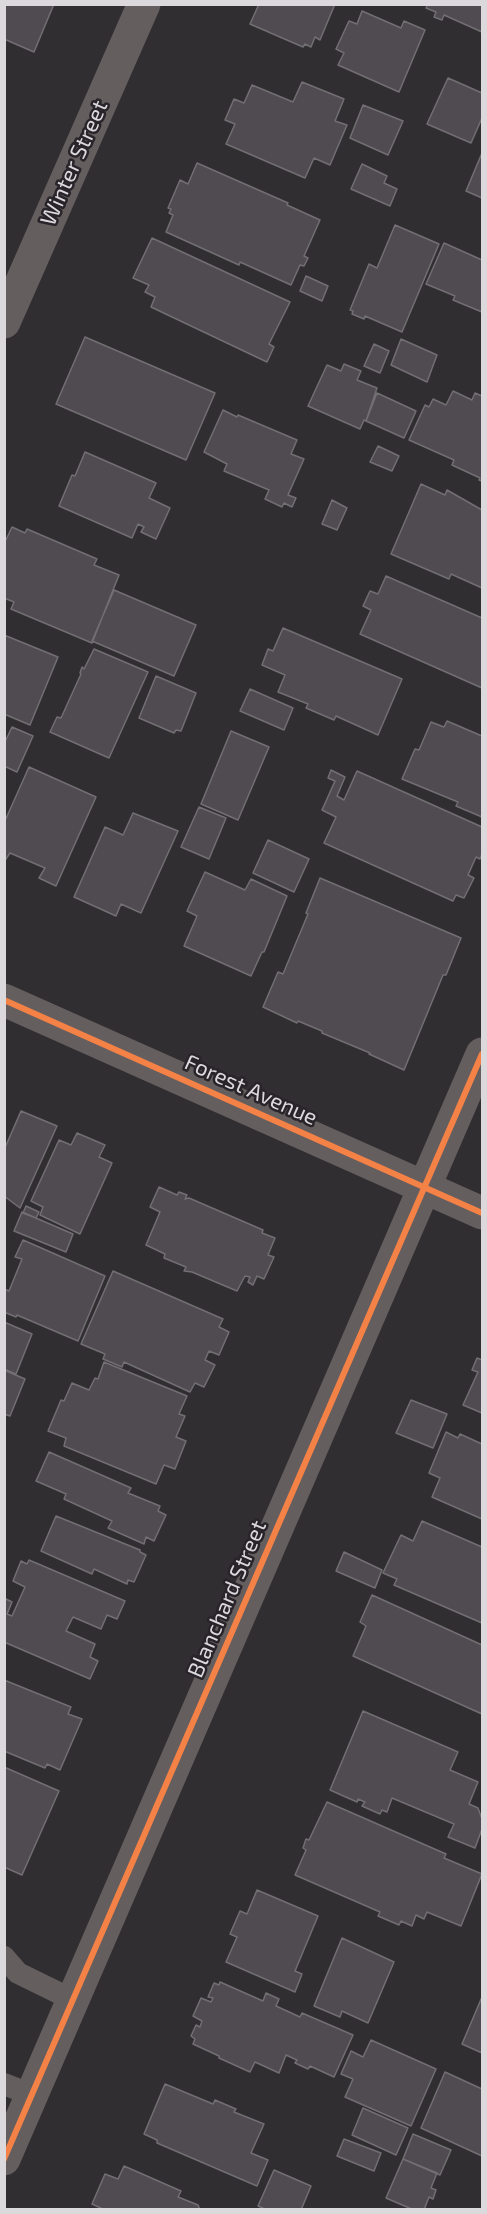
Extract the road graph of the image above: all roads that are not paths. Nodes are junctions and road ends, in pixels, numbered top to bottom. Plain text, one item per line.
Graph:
1 (144, 4) edge
2 (4, 322) edge
3 (4, 1000) edge
4 (483, 1054) edge
5 (424, 1187) junction
6 (483, 1213) edge
7 (10, 1963) edge
8 (73, 2001) junction
9 (18, 2090) edge
10 (4, 2159) edge

1 - 2 street, Winter Street
3 - 5 street, Forest Avenue
4 - 5 street, Blanchard Street
5 - 6 street, Forest Avenue
5 - 8 street, Blanchard Street
7 - 8 lane
8 - 9 street, Blanchard Street
9 - 10 street, Blanchard Street

